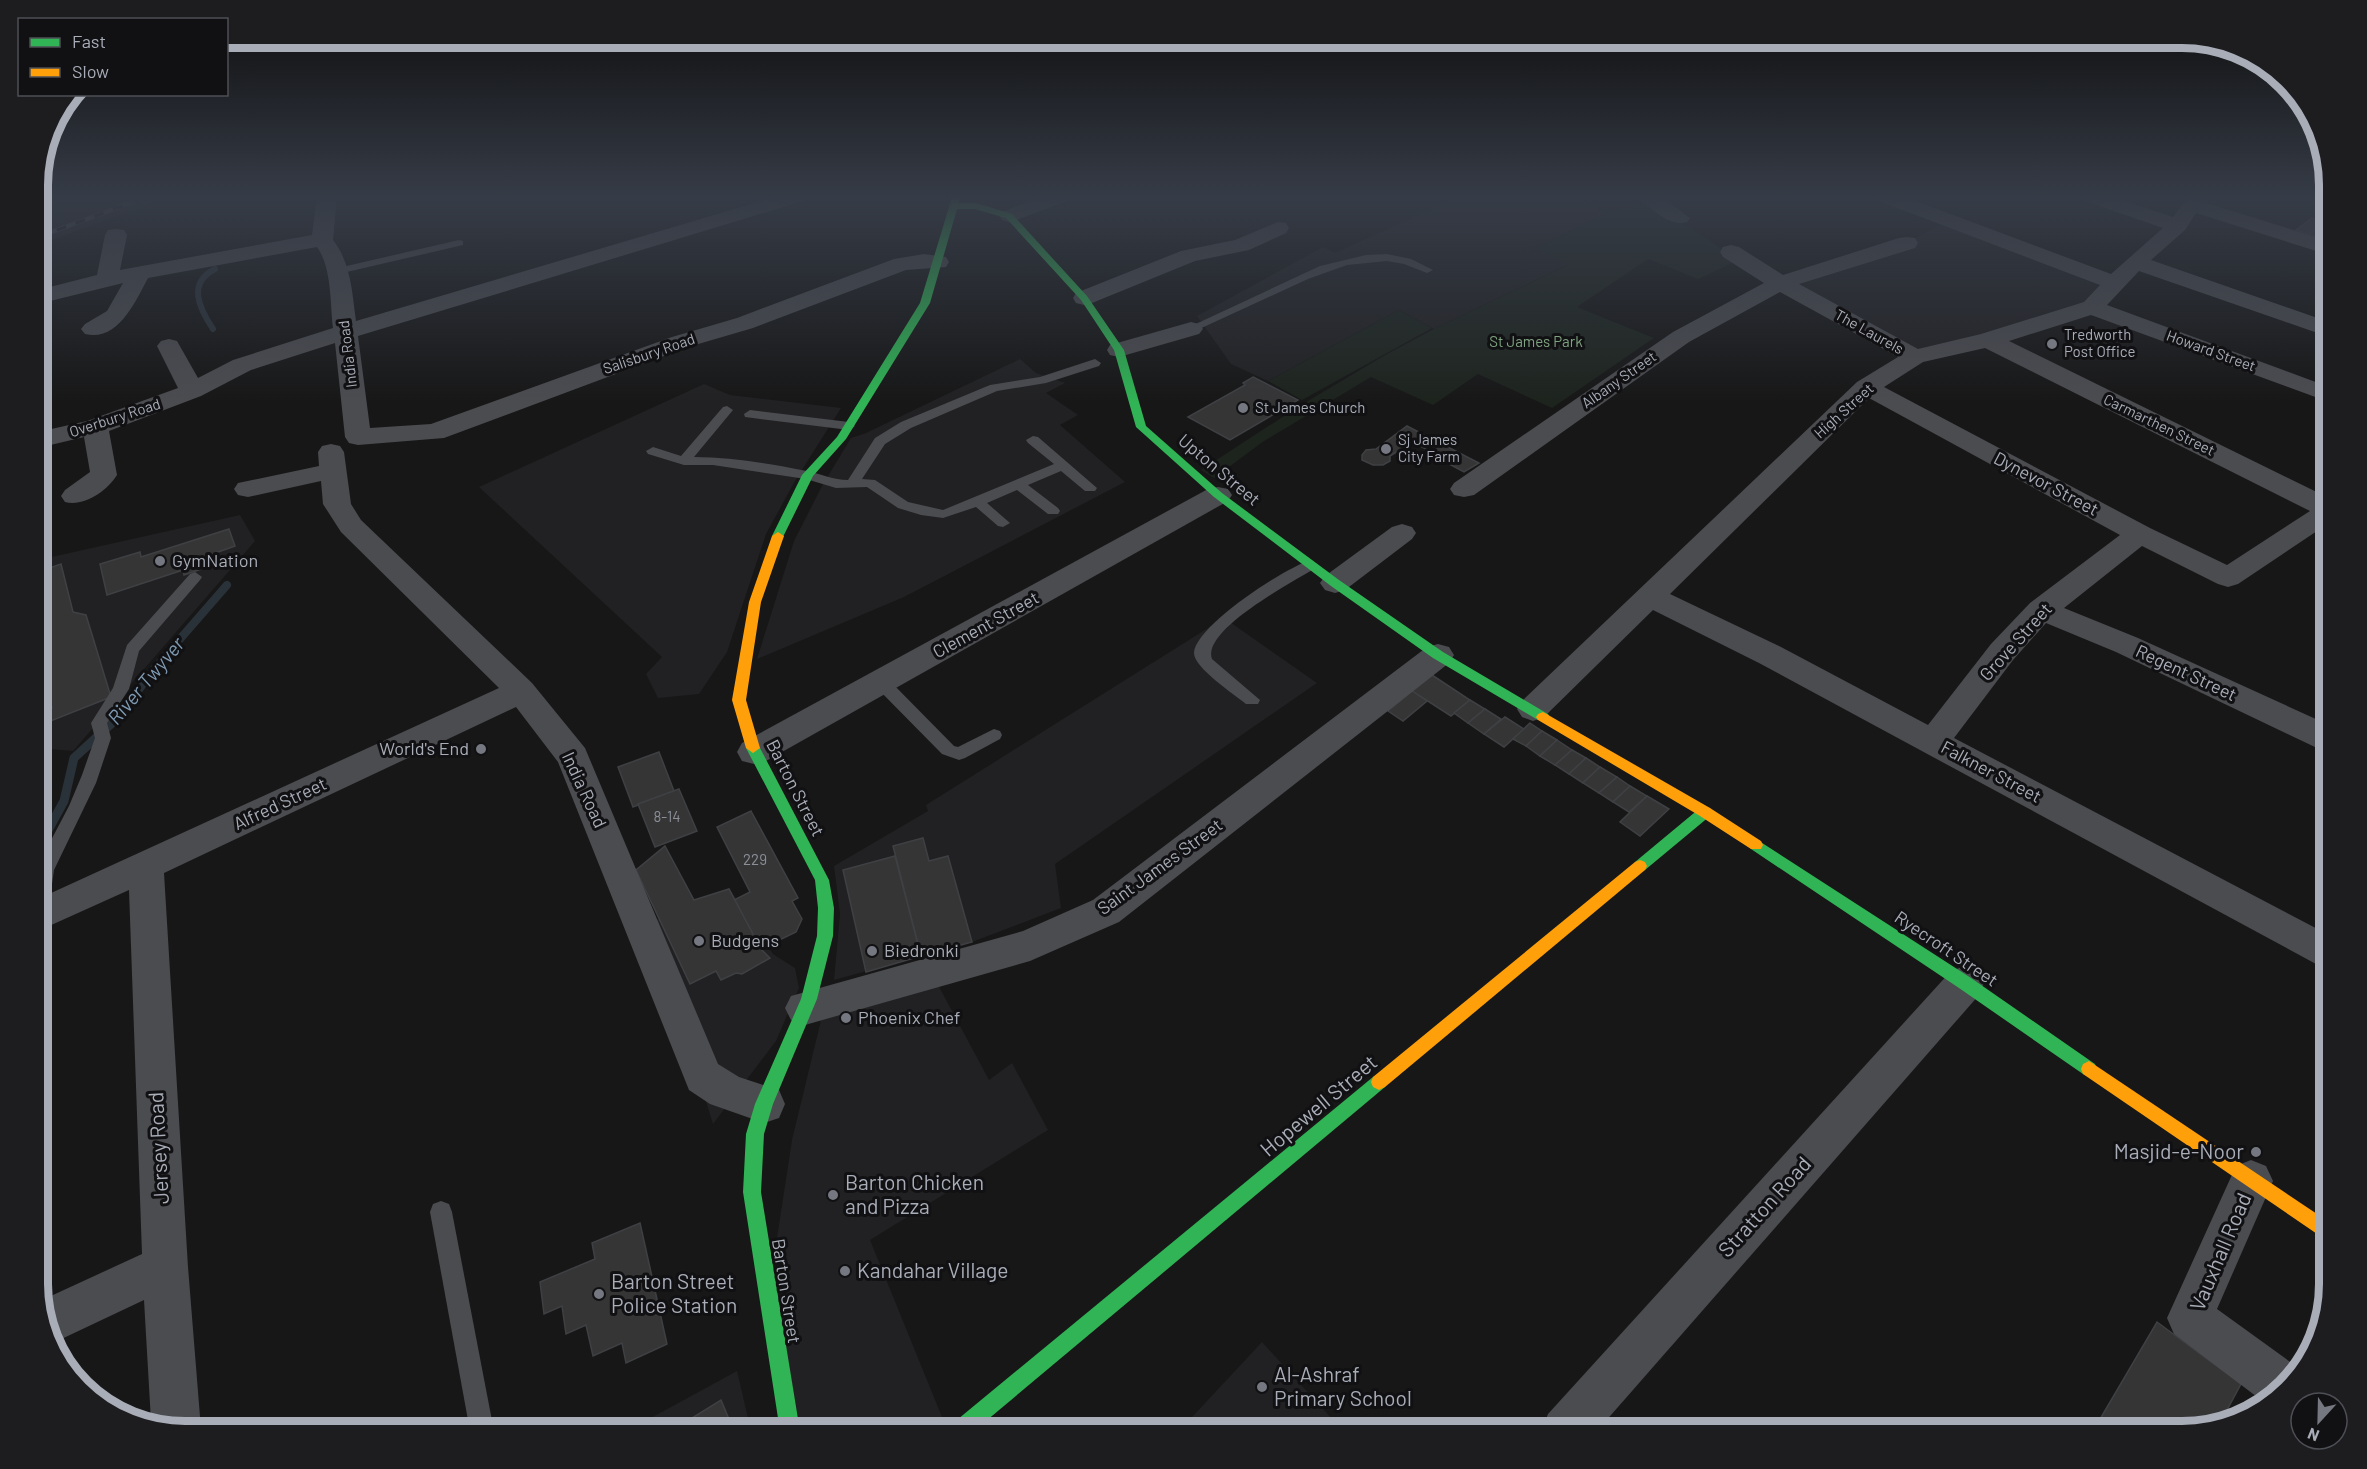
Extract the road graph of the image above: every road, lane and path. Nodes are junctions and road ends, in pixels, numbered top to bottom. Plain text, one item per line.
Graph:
1 (109, 266) edge
2 (184, 266) edge
3 (337, 266) edge
4 (362, 266) edge
5 (567, 266) edge
6 (898, 266) edge
7 (937, 266) edge
8 (1054, 266) edge
9 (1162, 266) edge
10 (1339, 266) edge
11 (1417, 266) edge
12 (1752, 266) edge
13 (1837, 266) edge
14 (2069, 266) edge
15 (2132, 266) edge
16 (2145, 266) edge
17 (1427, 270) dead end
18 (339, 271) junction
19 (139, 274) junction
20 (106, 279) junction
21 (2115, 283) junction
22 (1780, 284) junction
23 (48, 294) edge
24 (1084, 298) junction
25 (2092, 308) junction
26 (2319, 326) edge
27 (93, 329) dead end
28 (1191, 329) joint
29 (345, 332) junction
30 (1988, 340) junction
31 (169, 346) dead end
32 (1119, 350) junction
33 (1915, 357) junction
34 (1095, 363) dead end
35 (1866, 387) junction
36 (192, 391) junction
37 (2319, 391) edge
38 (727, 410) dead end
39 (750, 414) dead end
40 (849, 426) junction
41 (95, 428) junction
42 (358, 437) joint
43 (48, 438) edge
44 (1034, 440) dead end
45 (653, 451) dead end
46 (684, 461) junction
47 (1061, 466) junction
48 (808, 475) junction
49 (853, 483) junction
50 (1020, 485) junction
51 (1090, 488) dead end
52 (248, 489) dead end
53 (1464, 489) dead end
54 (1218, 495) junction
55 (75, 496) dead end
56 (978, 502) junction
57 (2319, 505) edge
58 (1053, 511) dead end
59 (2319, 517) edge
60 (1003, 523) dead end
61 (1402, 533) dead end
62 (2140, 534) junction
63 (1311, 565) junction
64 (195, 577) dead end
65 (1335, 583) junction
66 (1649, 596) junction
67 (2041, 610) junction
68 (1438, 655) junction
69 (882, 683) junction
70 (521, 691) junction
71 (1252, 700) dead end
72 (1533, 709) junction
73 (994, 735) dead end
74 (2319, 735) edge
75 (1933, 742) junction
76 (754, 752) junction
77 (1705, 812) junction
78 (48, 864) edge
79 (146, 867) junction
80 (48, 912) edge
81 (2319, 947) edge
82 (1965, 983) junction
83 (805, 1008) junction
84 (764, 1104) junction
85 (2251, 1181) junction
86 (441, 1212) dead end
87 (2319, 1225) edge
88 (165, 1267) junction
89 (53, 1319) edge
90 (2278, 1382) edge
91 (175, 1420) edge
92 (480, 1421) edge
93 (788, 1421) edge
94 (971, 1421) edge
95 (1574, 1421) edge

1 - 20 street
2 - 19 street
3 - 18 street, India Road
4 - 18 lane
5 - 29 street, Overbury Road
6 - 42 street, Salisbury Road
7 - 40 street, Barton Street
8 - 24 street, Upton Street
9 - 24 street
10 - 28 lane
11 - 17 lane
12 - 22 street, The Laurels
13 - 22 street, Albany Street
14 - 21 street
15 - 21 street
16 - 26 street
18 - 29 street, India Road
19 - 20 street
19 - 27 street
20 - 23 street
21 - 25 street
22 - 33 street, The Laurels
22 - 53 street, Albany Street
24 - 32 street, Upton Street
25 - 30 street, High Street
25 - 37 street, Howard Street
28 - 32 street
29 - 36 street, Overbury Road
29 - 42 street, India Road
30 - 33 street, High Street
30 - 57 street, Carmarthen Street
31 - 36 street
32 - 54 street, Upton Street
33 - 35 street, High Street
34 - 49 lane
35 - 62 street, Dynevor Street
35 - 66 street, High Street
36 - 41 street, Overbury Road
38 - 46 lane
39 - 40 lane
40 - 48 street, Barton Street
41 - 43 street, Overbury Road
41 - 55 street
44 - 47 lane
45 - 46 lane
46 - 48 lane
47 - 50 lane
47 - 51 lane
48 - 49 lane
48 - 76 street, Barton Street
49 - 56 lane
50 - 56 lane
50 - 58 lane
52 - 70 street, India Road
54 - 63 street, Upton Street
54 - 69 street, Clement Street
56 - 60 lane
59 - 62 street, Dynevor Street
61 - 65 street
62 - 67 street, Grove Street
63 - 65 street, Upton Street
63 - 71 lane
64 - 78 lane
65 - 68 street, Upton Street
66 - 72 street, High Street
66 - 75 street, Falkner Street
67 - 74 street, Regent Street
67 - 75 street, Grove Street
68 - 72 street, Upton Street
68 - 83 street, Saint James Street
69 - 73 lane
69 - 76 street, Clement Street
70 - 79 street, Alfred Street
70 - 84 street, India Road
72 - 77 street, Ryecroft Street
75 - 81 street, Falkner Street
76 - 83 street, Barton Street
77 - 82 street, Ryecroft Street
77 - 94 street, Hopewell Street
79 - 80 street, Alfred Street
79 - 88 street, Jersey Road
82 - 85 street, Ryecroft Street
82 - 95 street, Stratton Road
83 - 84 street, Barton Street
84 - 93 street, Barton Street
85 - 87 street, Ryecroft Street
85 - 90 street, Vauxhall Road
86 - 92 lane
88 - 89 street
88 - 91 street, Jersey Road

